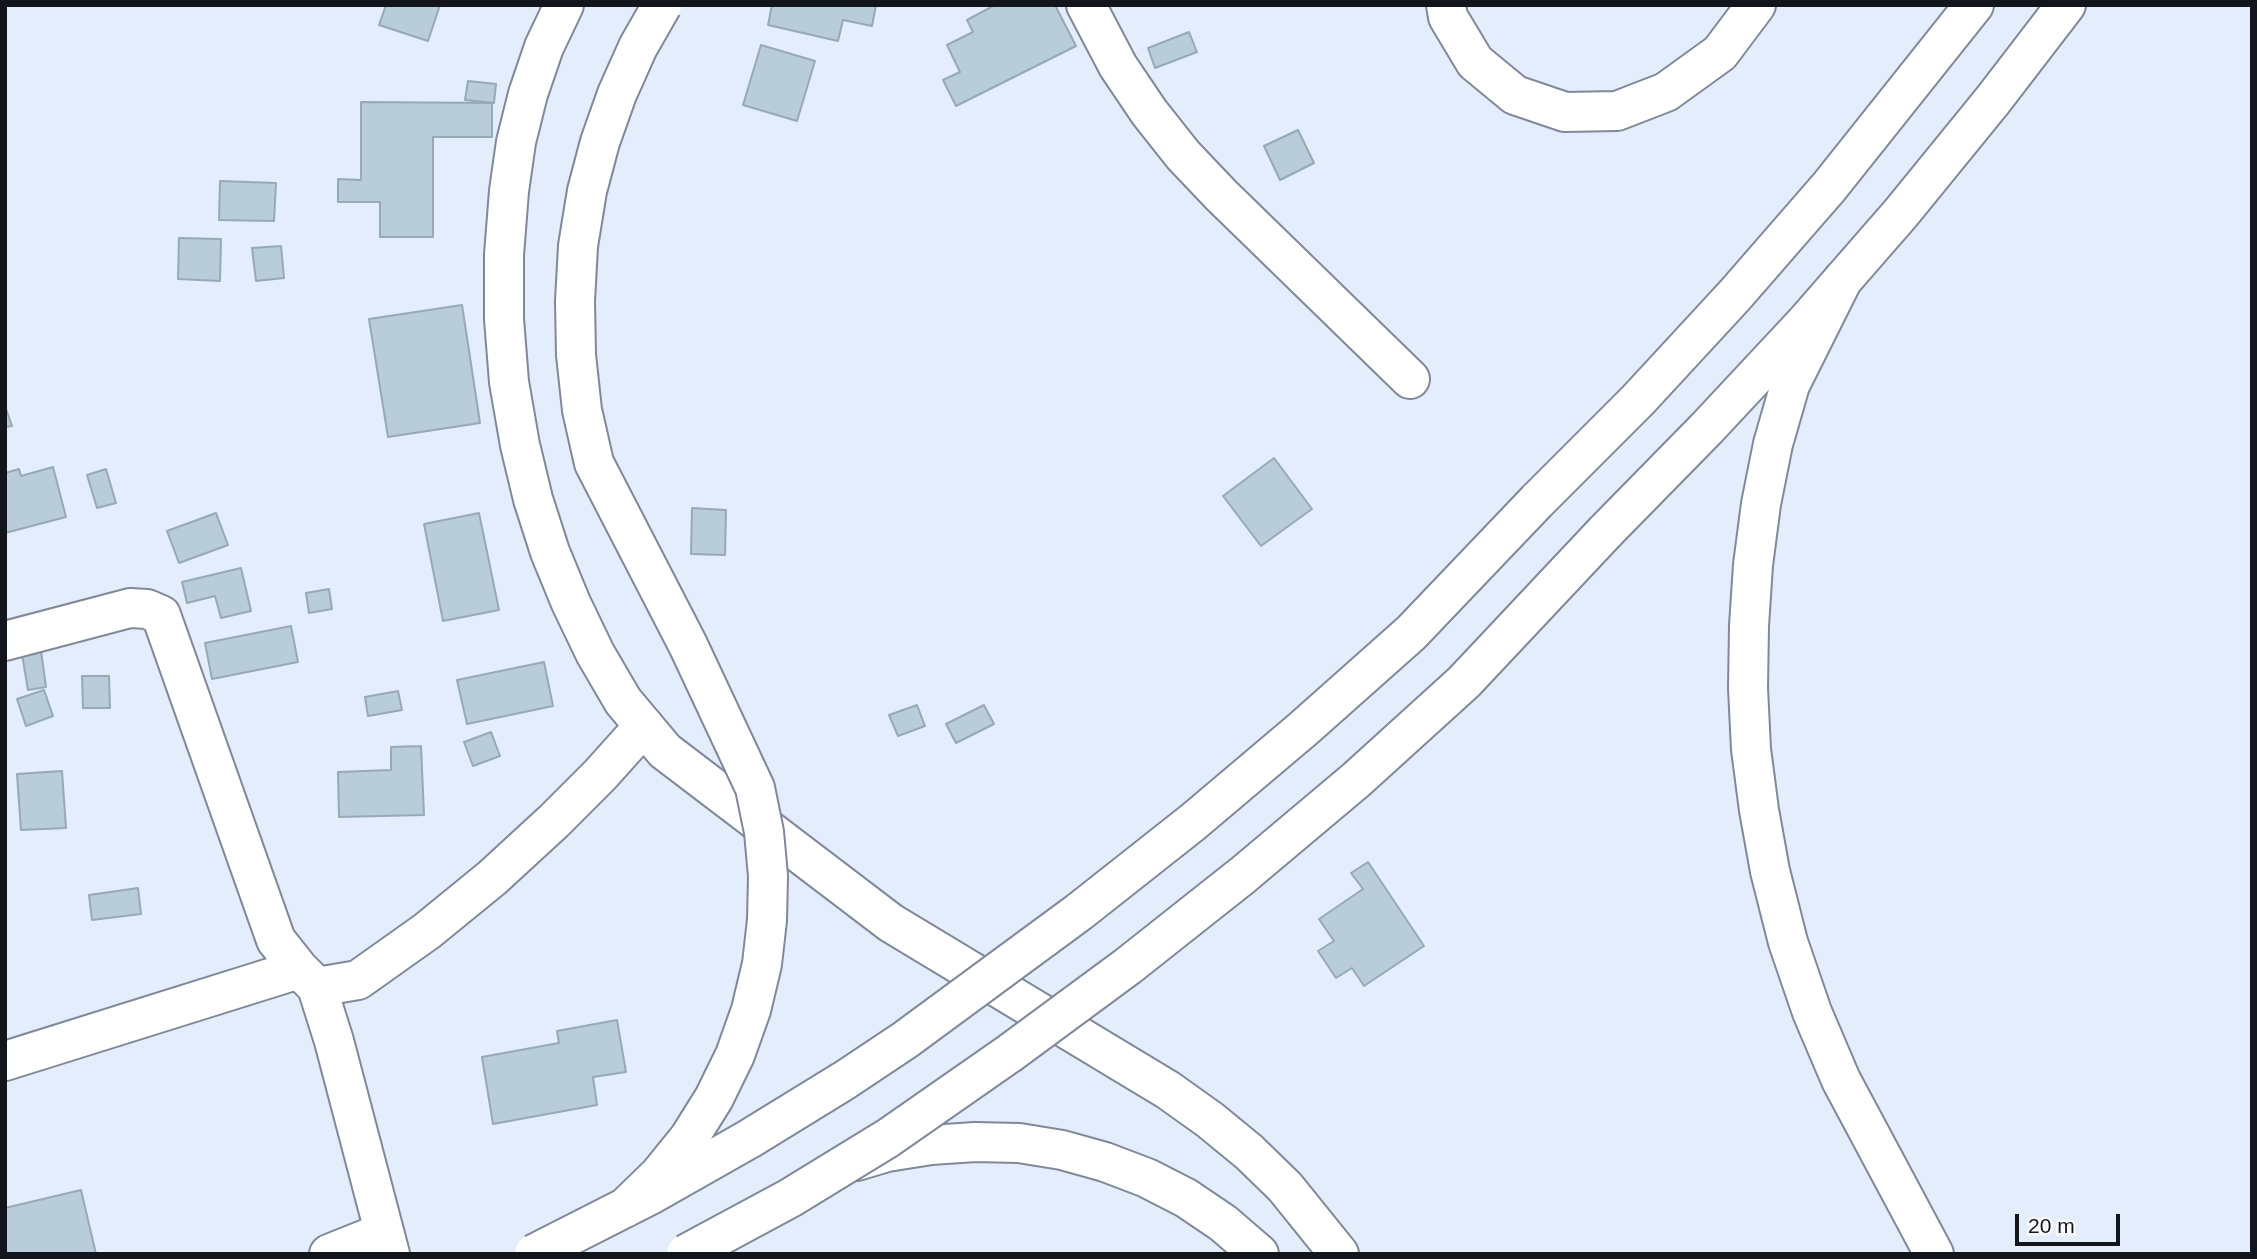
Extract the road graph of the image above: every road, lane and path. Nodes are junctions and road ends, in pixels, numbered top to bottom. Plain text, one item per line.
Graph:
1 (564, 5) edge
2 (662, 5) edge
3 (1086, 5) edge
4 (1446, 5) edge
5 (1756, 5) edge
6 (1974, 5) edge
7 (2066, 5) edge
8 (1843, 279) junction
9 (1410, 379) dead end
10 (5, 641) edge
11 (644, 726) junction
12 (308, 978) junction
13 (5, 1061) edge
14 (845, 1164) junction
15 (625, 1208) junction
16 (387, 1243) edge
17 (328, 1254) edge
18 (534, 1254) edge
19 (686, 1254) edge
20 (1259, 1254) edge
21 (1339, 1254) edge
22 (1934, 1254) edge

1 - 11 main road
2 - 15 main road, bridge
3 - 9 main road
4 - 5 main road
6 - 15 main road, bridge
7 - 8 main road
8 - 14 main road, bridge
8 - 22 main road
10 - 12 main road
11 - 12 main road
11 - 21 main road
12 - 13 main road
12 - 16 main road
14 - 19 main road, bridge
14 - 20 main road, bridge
15 - 18 main road, bridge
16 - 17 main road

